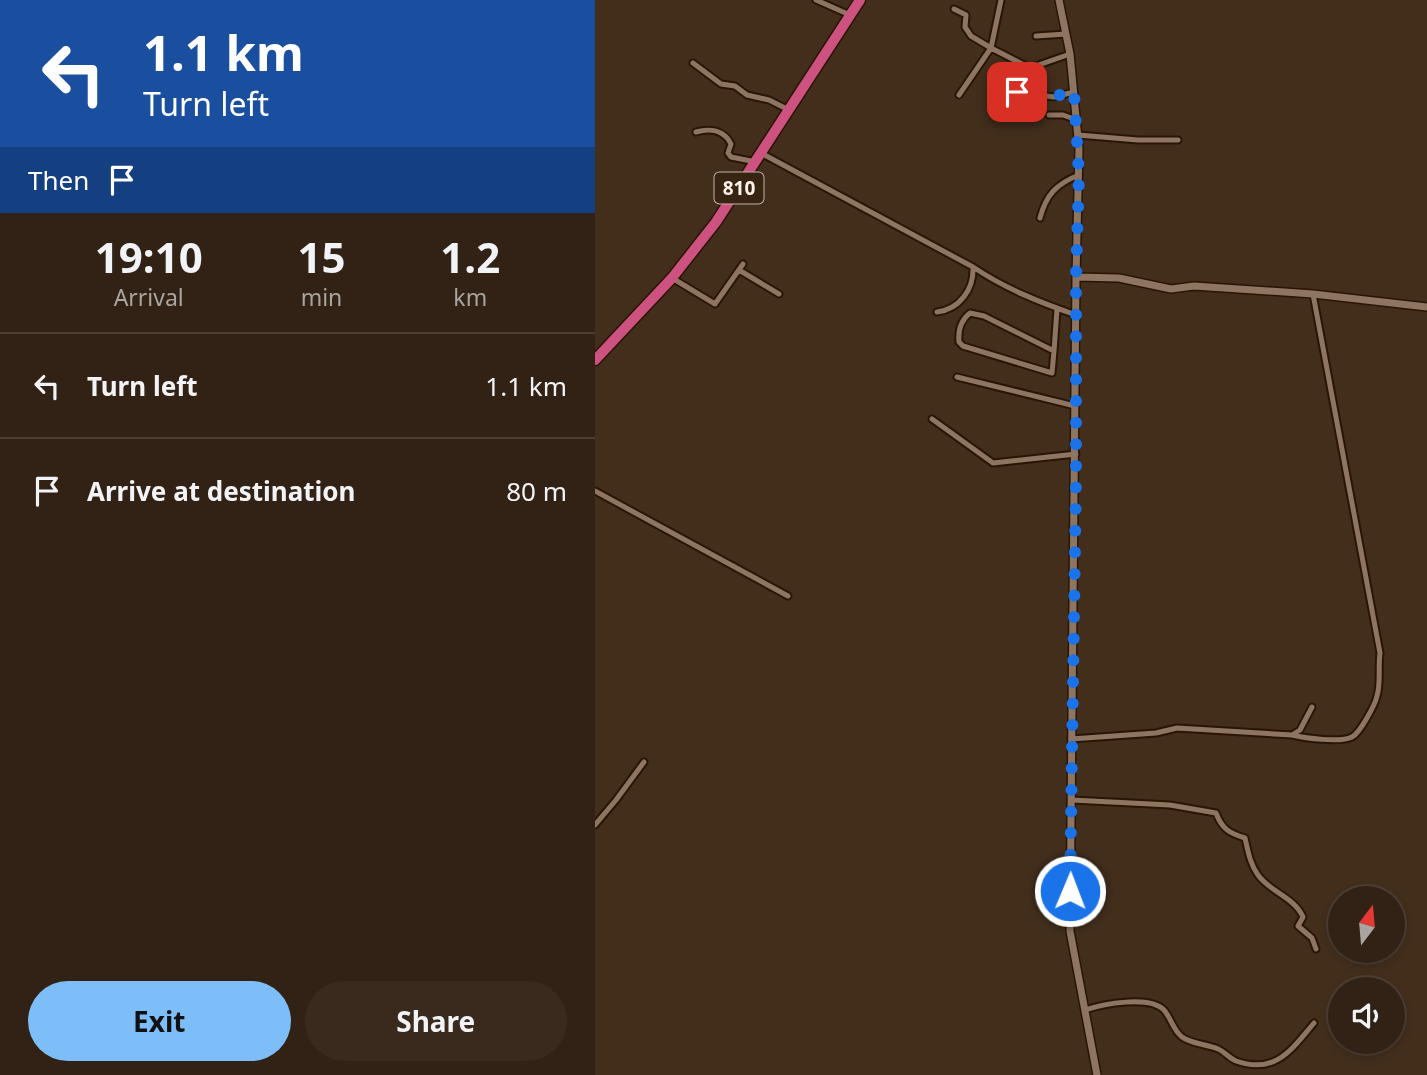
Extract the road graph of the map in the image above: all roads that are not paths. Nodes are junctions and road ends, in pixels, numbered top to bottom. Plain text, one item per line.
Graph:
1 (816, 0) edge
2 (860, 0) edge
3 (1001, 0) edge
4 (1059, 0) edge
5 (954, 9) dead end
6 (851, 15) junction
7 (1066, 34) junction
8 (1035, 36) dead end
9 (991, 48) junction
10 (1069, 54) junction
11 (693, 63) dead end
12 (1030, 68) junction
13 (1017, 92) junction
14 (1074, 92) junction
15 (960, 95) dead end
16 (789, 110) junction
17 (1006, 115) dead end
18 (1049, 115) dead end
19 (1077, 120) junction
20 (696, 132) dead end
21 (1077, 135) junction
22 (1178, 140) dead end
23 (759, 157) junction
24 (1079, 175) junction
25 (1039, 218) dead end
26 (743, 264) dead end
27 (974, 267) junction
28 (739, 270) junction
29 (1076, 277) junction
30 (672, 278) junction
31 (779, 293) dead end
32 (1313, 293) junction
33 (1427, 307) edge
34 (1058, 309) junction
35 (937, 312) dead end
36 (1076, 315) junction
37 (1054, 351) junction
38 (595, 360) edge
39 (957, 377) dead end
40 (1075, 406) junction
41 (932, 419) dead end
42 (1076, 454) junction
43 (595, 491) edge
44 (788, 596) dead end
45 (1312, 707) dead end
46 (1292, 735) junction
47 (1071, 738) junction
48 (644, 762) dead end
49 (1072, 800) junction
50 (595, 825) edge
51 (1316, 949) dead end
52 (1085, 1010) junction
53 (1314, 1023) dead end
54 (1097, 1075) edge

1 - 6 street
2 - 6 highway, 810
3 - 9 street
4 - 7 main road
5 - 9 street
6 - 16 highway, 810
7 - 8 street
7 - 10 main road
9 - 12 street
9 - 15 street
10 - 12 street
10 - 14 main road
11 - 16 street
12 - 13 street
13 - 14 street
13 - 17 street
14 - 19 main road
16 - 23 highway, 810
18 - 19 street
19 - 21 main road
20 - 23 street
21 - 22 street
21 - 24 main road
23 - 27 street
23 - 30 highway, 810
24 - 25 street
24 - 29 main road
26 - 28 street
27 - 34 street
27 - 35 street
28 - 30 street
28 - 31 street
29 - 32 main road
29 - 36 main road
30 - 38 highway, 810
32 - 33 main road
32 - 46 street
34 - 36 street
34 - 37 street
36 - 40 main road
37 - 37 street
39 - 40 street
40 - 42 main road
41 - 42 street
42 - 47 main road
43 - 44 street
45 - 46 street
46 - 47 street
47 - 49 main road
48 - 50 street
49 - 51 street
49 - 52 main road
52 - 53 street
52 - 54 main road

